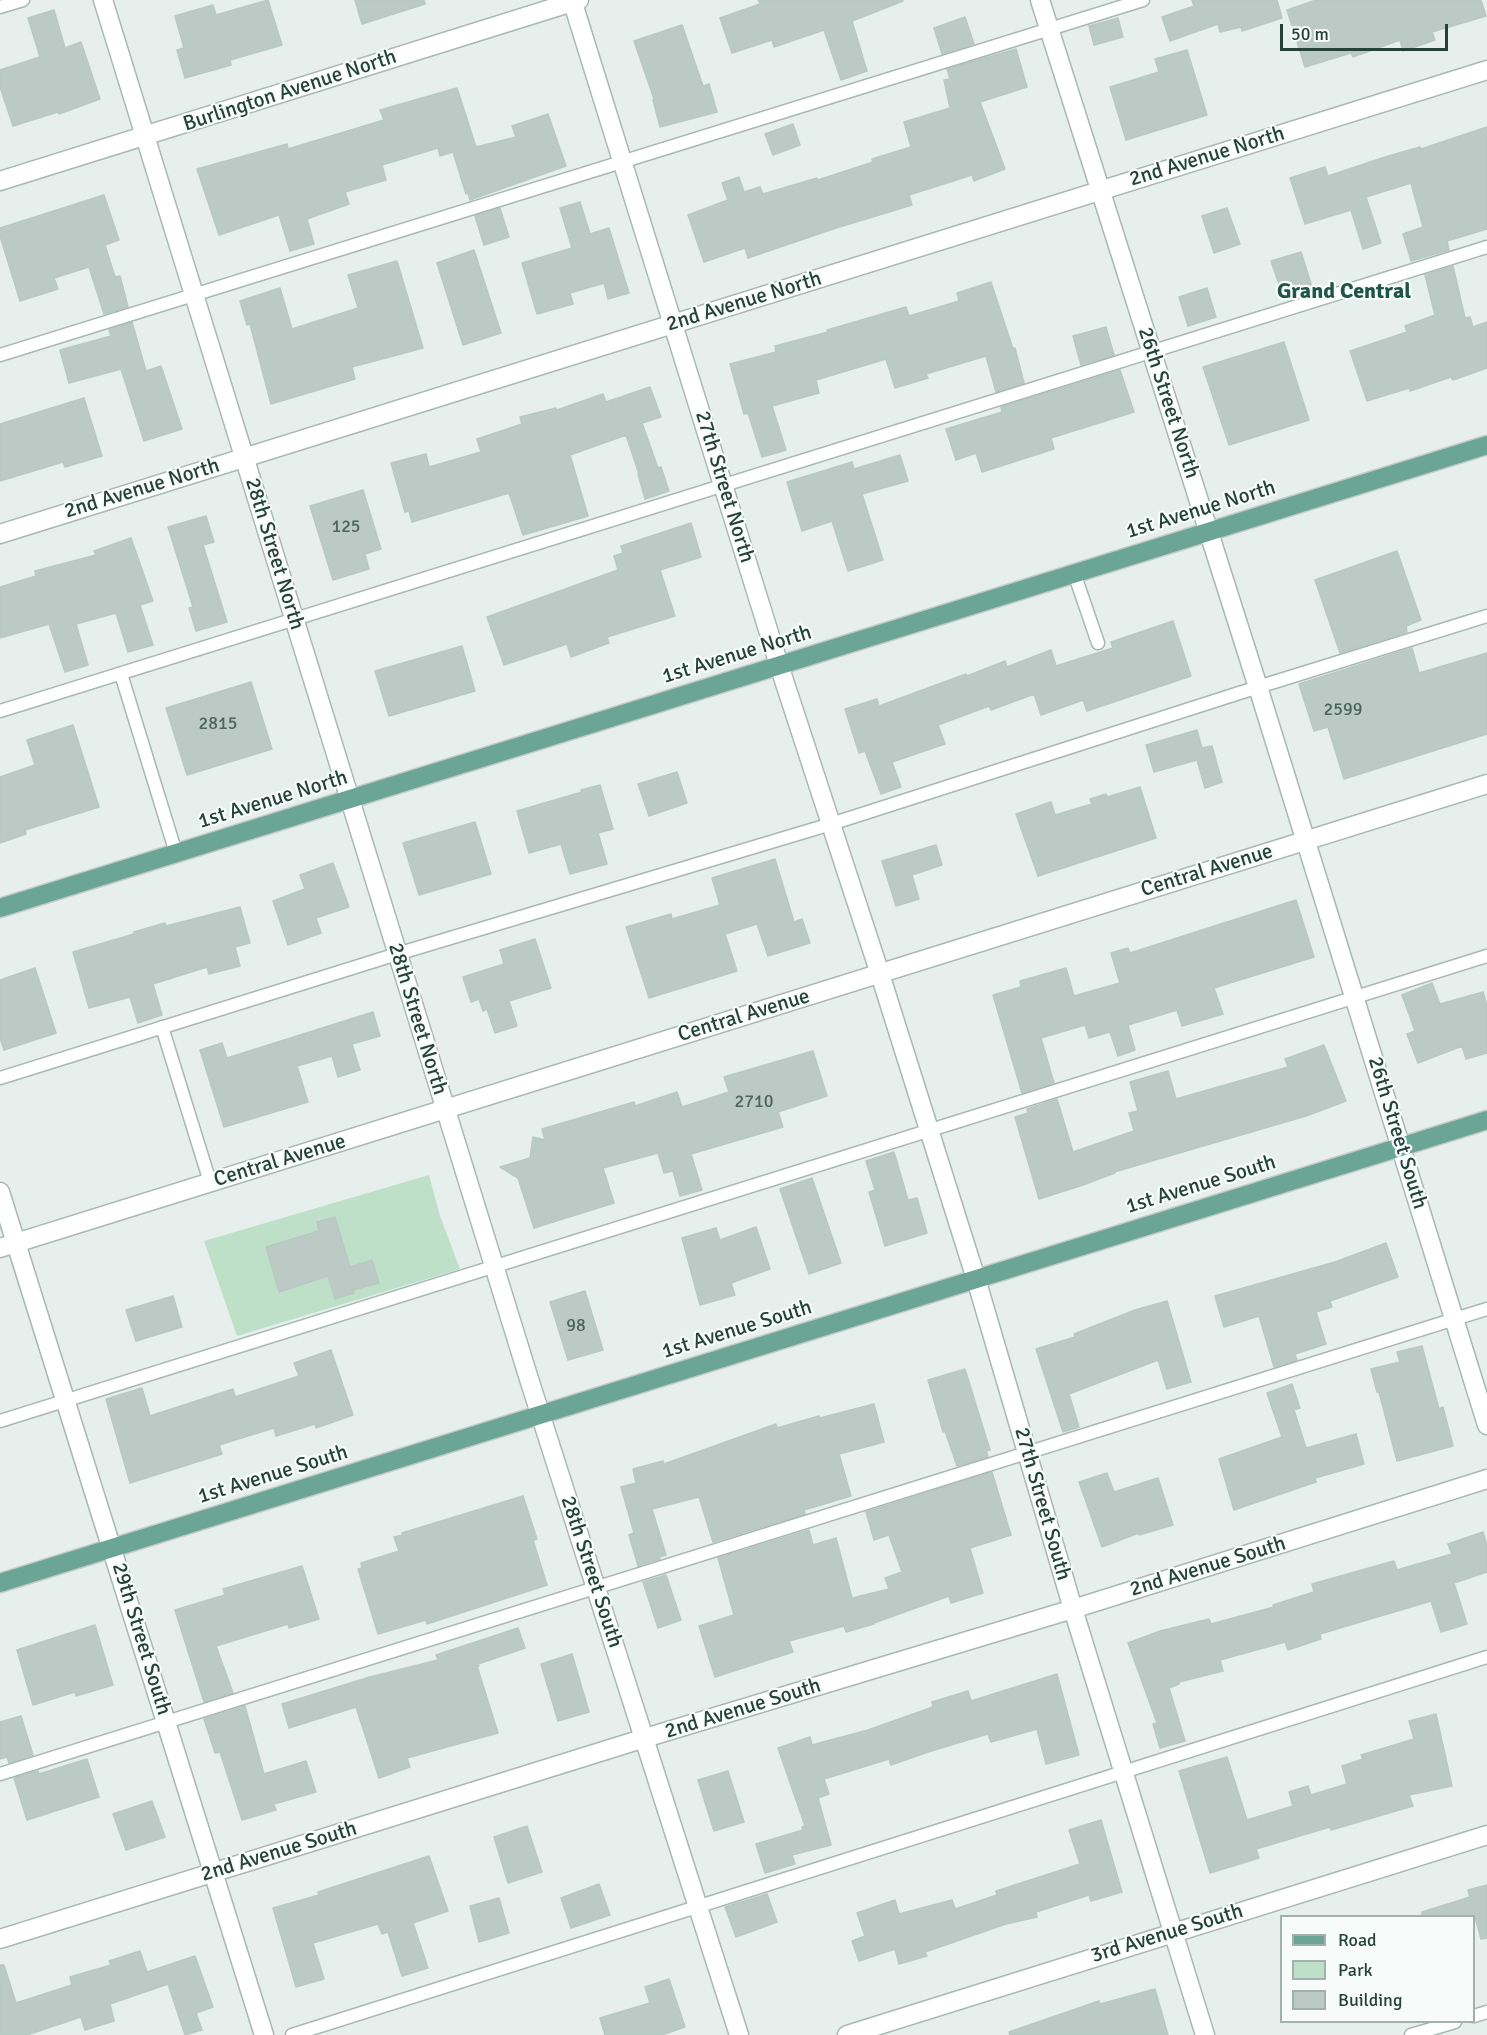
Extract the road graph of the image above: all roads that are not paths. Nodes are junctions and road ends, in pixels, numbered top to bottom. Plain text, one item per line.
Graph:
1 (23, 0) edge
2 (103, 0) edge
3 (1040, 0) edge
4 (1143, 0) edge
5 (574, 1) edge
6 (0, 7) edge
7 (1049, 29) junction
8 (1487, 70) edge
9 (146, 137) junction
10 (622, 162) junction
11 (0, 181) edge
12 (1100, 191) junction
13 (1487, 247) edge
14 (194, 295) junction
15 (673, 324) junction
16 (1151, 352) junction
17 (0, 355) edge
18 (1487, 445) edge
19 (244, 458) junction
20 (723, 486) junction
21 (1209, 531) junction
22 (0, 534) edge
23 (1074, 573) junction
24 (1487, 616) edge
25 (294, 620) junction
26 (1098, 643) dead end
27 (779, 665) junction
28 (121, 674) junction
29 (1258, 687) junction
30 (0, 711) edge
31 (1487, 784) edge
32 (350, 800) junction
33 (831, 824) junction
34 (1306, 841) junction
35 (176, 853) junction
36 (0, 908) edge
37 (397, 954) junction
38 (1487, 956) edge
39 (880, 974) junction
40 (1354, 997) junction
41 (162, 1027) junction
42 (0, 1078) edge
43 (445, 1109) junction
44 (1487, 1120) edge
45 (929, 1130) junction
46 (1401, 1147) junction
47 (210, 1182) junction
48 (0, 1192) edge
49 (8, 1245) edge
50 (494, 1267) junction
51 (976, 1279) junction
52 (1487, 1309) edge
53 (1454, 1319) junction
54 (65, 1400) junction
55 (540, 1415) junction
56 (0, 1421) edge
57 (1487, 1425) edge
58 (1027, 1453) junction
59 (1487, 1479) edge
60 (112, 1548) junction
61 (0, 1583) edge
62 (596, 1588) junction
63 (1073, 1609) junction
64 (1487, 1657) edge
65 (166, 1722) junction
66 (645, 1738) junction
67 (1123, 1773) junction
68 (0, 1774) edge
69 (1487, 1835) edge
70 (214, 1872) junction
71 (698, 1906) junction
72 (1173, 1932) junction
73 (0, 1940) edge
74 (1452, 2023) edge
75 (264, 2035) edge
76 (292, 2035) edge
77 (739, 2035) edge
78 (847, 2035) edge
79 (1205, 2035) edge
80 (1411, 2035) edge

1 - 6 lane
2 - 9 street, 28th Street North
3 - 7 street, 26th Street North
4 - 7 lane
5 - 9 street, Burlington Avenue North
5 - 10 street, 27th Street North
7 - 10 lane
7 - 12 street, 26th Street North
8 - 12 street, 2nd Avenue North
9 - 11 street, Burlington Avenue North
9 - 14 street, 28th Street North
10 - 14 lane
10 - 15 street, 27th Street North
12 - 15 street, 2nd Avenue North
12 - 16 street, 26th Street North
13 - 16 lane
14 - 17 lane
14 - 19 street, 28th Street North
15 - 19 street, 2nd Avenue North
15 - 20 street, 27th Street North
16 - 20 lane
16 - 21 street, 26th Street North
18 - 21 main road, 1st Avenue North
19 - 22 street, 2nd Avenue North
19 - 25 street, 28th Street North
20 - 25 lane
20 - 27 street, 27th Street North
21 - 23 main road, 1st Avenue North
21 - 29 street, 26th Street North
23 - 26 lane
23 - 27 main road, 1st Avenue North
24 - 29 lane
25 - 28 lane
25 - 32 street, 28th Street North
27 - 32 main road, 1st Avenue North
27 - 33 street, 27th Street North
28 - 30 lane
28 - 35 lane
29 - 33 lane
29 - 34 street, 26th Street North
31 - 34 street, Central Avenue
32 - 35 main road, 1st Avenue North
32 - 37 street, 28th Street North
33 - 37 lane
33 - 39 street, 27th Street North
34 - 39 street, Central Avenue
34 - 40 street, 26th Street South
35 - 36 main road, 1st Avenue North
37 - 41 lane
37 - 43 street, 28th Street North
38 - 40 lane
39 - 43 street, Central Avenue
39 - 45 street, 27th Street South
40 - 45 lane
40 - 46 street, 26th Street South
41 - 42 lane
41 - 47 lane
43 - 47 street, Central Avenue
43 - 50 street, 28th Street South
44 - 46 main road, 1st Avenue South
45 - 50 lane
45 - 51 street, 27th Street South
46 - 51 main road, 1st Avenue South
46 - 53 street, 26th Street South
47 - 49 street, Central Avenue
48 - 49 street, 29th Street South
49 - 54 street, 29th Street South
50 - 54 lane
50 - 55 street, 28th Street South
51 - 55 main road, 1st Avenue South
51 - 58 street, 27th Street South
52 - 53 lane
53 - 57 street, 26th Street South
53 - 58 lane
54 - 56 lane
54 - 60 street, 29th Street South
55 - 60 main road, 1st Avenue South
55 - 62 street, 28th Street South
58 - 62 lane
58 - 63 street, 27th Street South
59 - 63 street, 2nd Avenue South
60 - 61 main road, 1st Avenue South
60 - 65 street, 29th Street South
62 - 65 lane
62 - 66 street, 28th Street South
63 - 66 street, 2nd Avenue South
63 - 67 street, 27th Street South
64 - 67 lane
65 - 68 lane
65 - 70 street, 29th Street South
66 - 70 street, 2nd Avenue South
66 - 71 street, 28th Street South
67 - 71 lane
67 - 72 street, 27th Street South
69 - 72 street, 3rd Avenue South
70 - 73 street, 2nd Avenue South
70 - 75 street, 29th Street South
71 - 76 lane
71 - 77 street, 28th Street South
72 - 78 street, 3rd Avenue South
72 - 79 street, 27th Street South
74 - 80 lane

